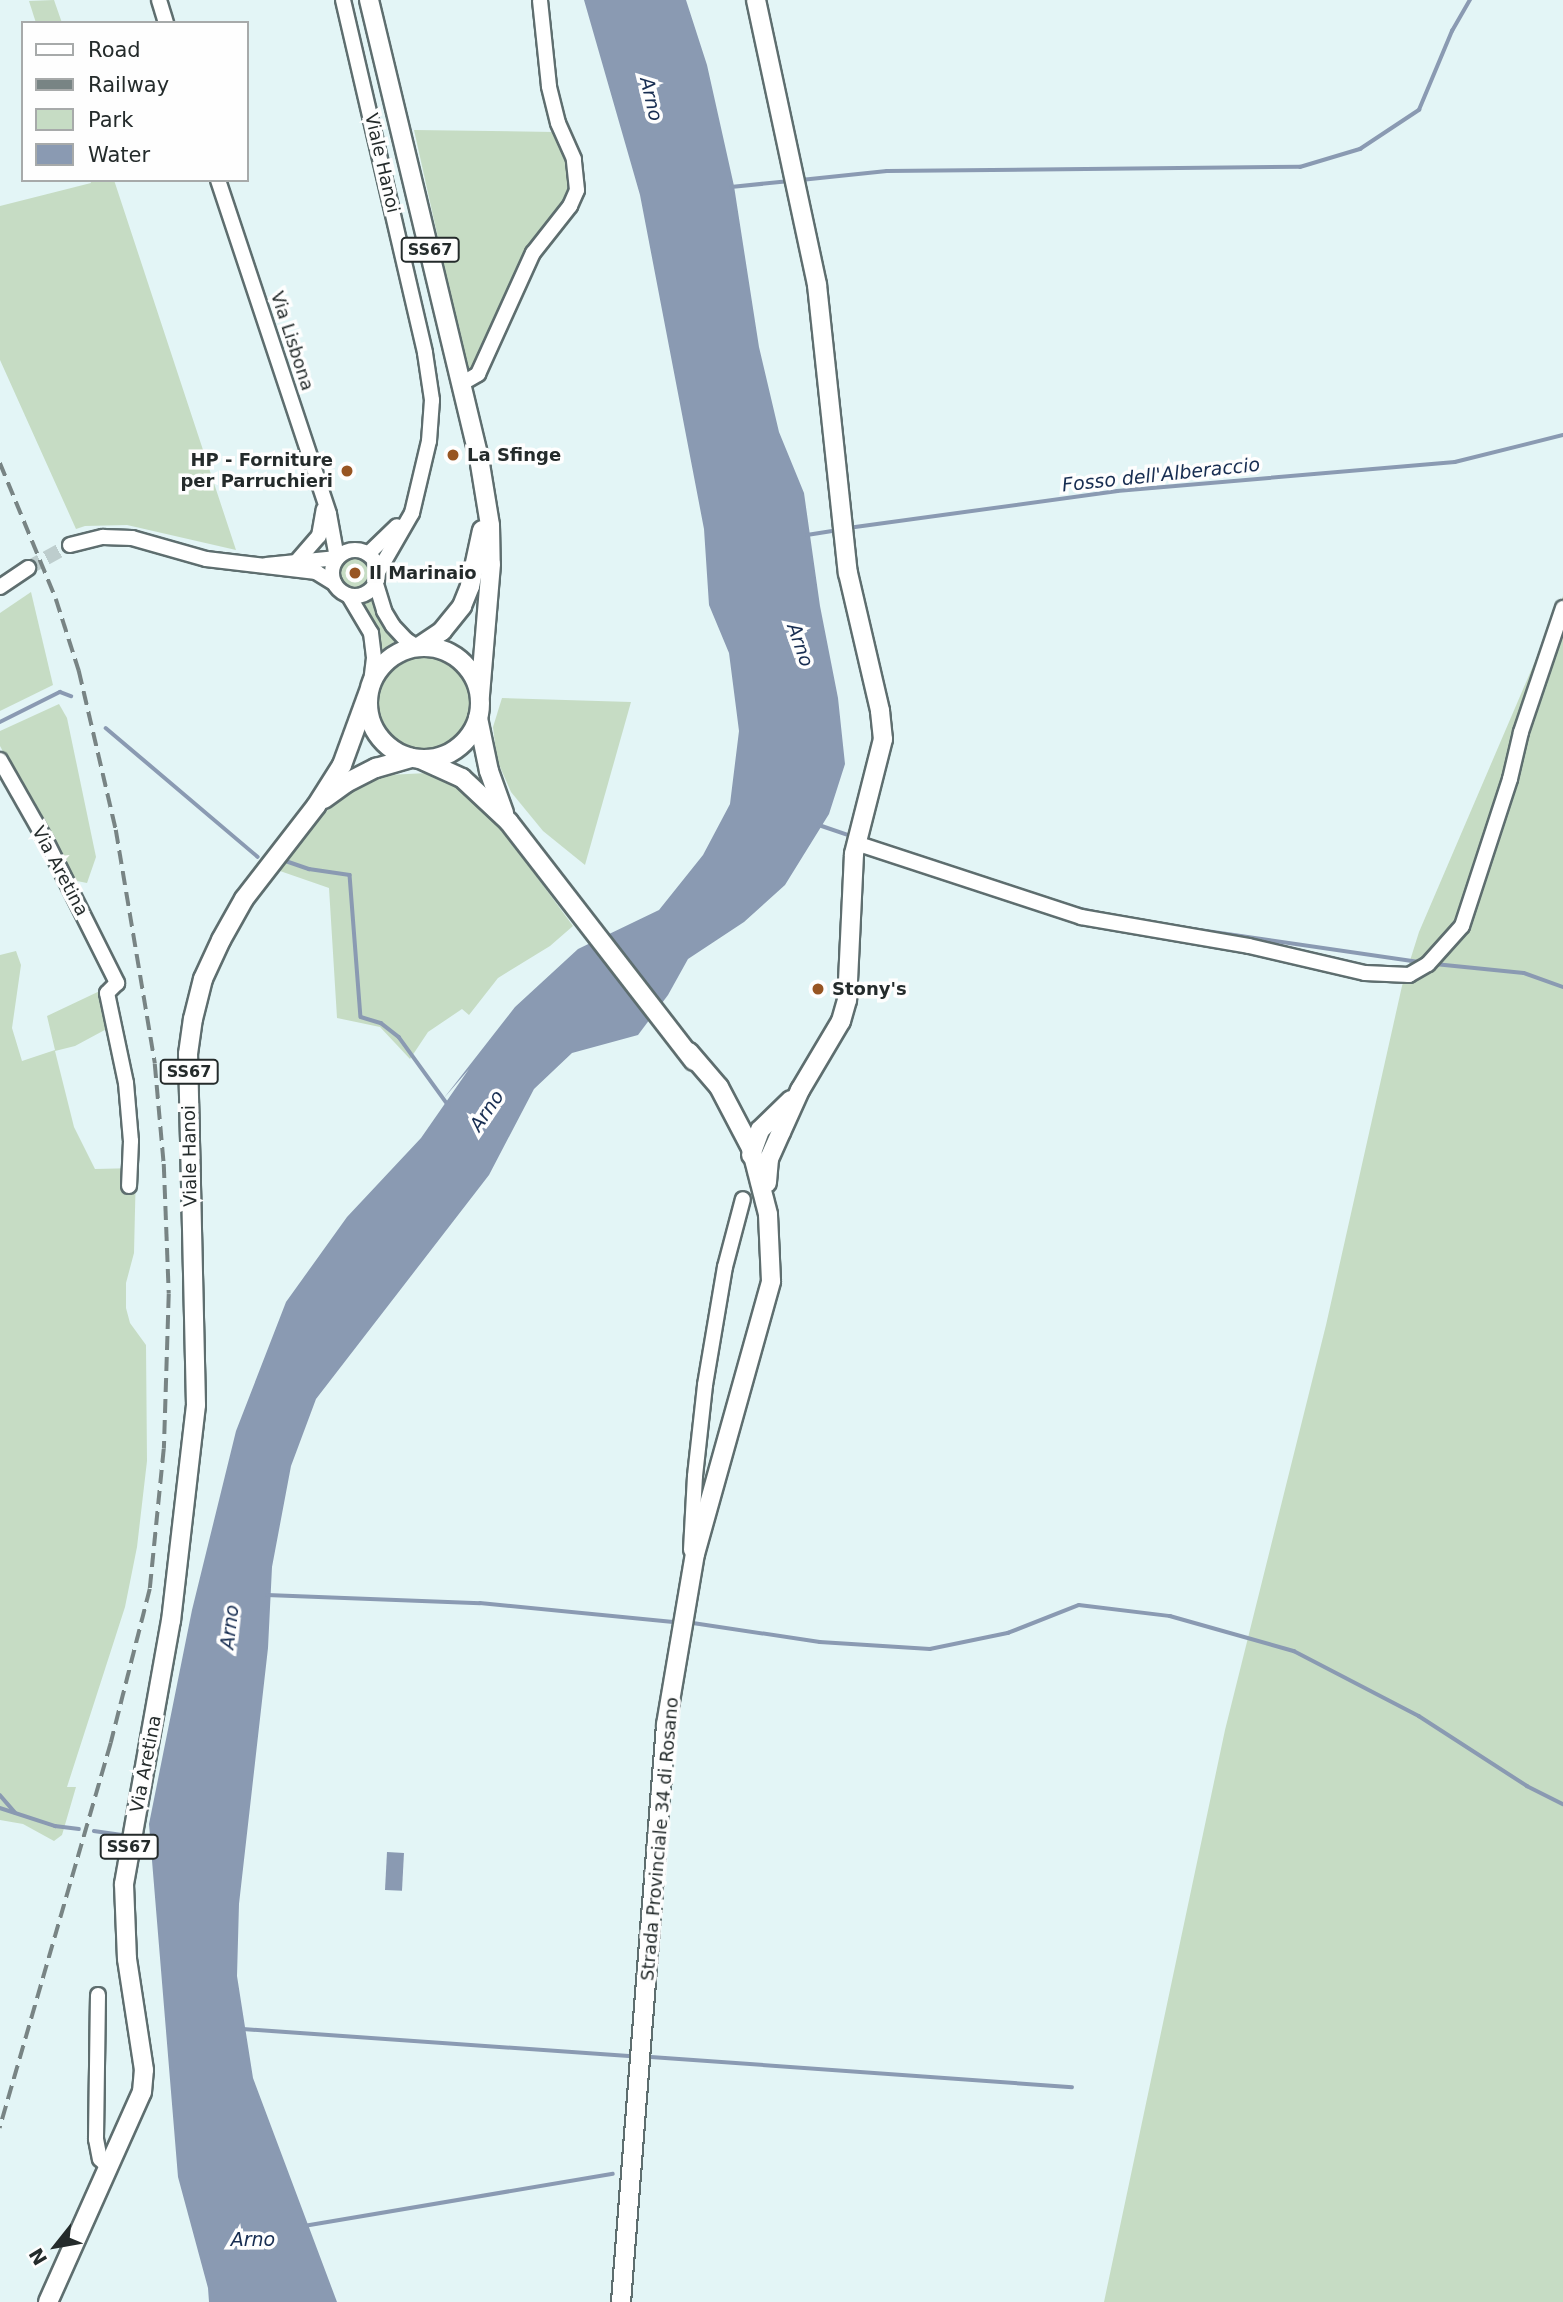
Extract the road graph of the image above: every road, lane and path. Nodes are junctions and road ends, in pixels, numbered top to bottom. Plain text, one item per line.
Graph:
1 (159, 0) edge
2 (344, 0) edge
3 (369, 0) edge
4 (540, 0) edge
5 (756, 0) edge
6 (165, 21) edge
7 (219, 182) edge
8 (461, 384) junction
9 (417, 491) junction
10 (485, 502) junction
11 (327, 507) junction
12 (69, 545) tunnel mouth
13 (363, 552) junction
14 (337, 558) junction
15 (297, 561) junction
16 (266, 565) junction
17 (28, 568) tunnel mouth
18 (377, 578) junction
19 (335, 584) junction
20 (0, 587) edge
21 (349, 596) junction
22 (1563, 608) edge
23 (418, 646) junction
24 (370, 688) junction
25 (480, 696) junction
26 (478, 718) junction
27 (416, 759) junction
28 (0, 760) edge
29 (316, 806) junction
30 (509, 822) junction
31 (856, 843) junction
32 (688, 1051) junction
33 (719, 1087) junction
34 (775, 1126) junction
35 (729, 1127) junction
36 (751, 1148) junction
37 (129, 1186) dead end
38 (746, 1191) junction
39 (768, 1214) junction
40 (764, 1303) junction
41 (196, 1375) joint
42 (690, 1582) junction
43 (98, 1995) dead end
44 (110, 2168) junction
45 (48, 2302) edge
46 (621, 2302) edge

1 - 6 street
2 - 9 street, Viale Hanoi
3 - 8 main road, SS67
4 - 8 street
5 - 31 main road
7 - 11 street, Via Lisbona
8 - 10 main road, SS67
9 - 13 street, Viale Hanoi
9 - 18 street, Viale Hanoi
10 - 23 main road, SS67
10 - 25 main road, SS67
11 - 13 street, Via Lisbona
11 - 14 street, Via Lisbona
11 - 15 street
12 - 16 street
13 - 14 street, Viale Hanoi
13 - 18 street
14 - 15 street
14 - 19 street
15 - 16 street
16 - 19 street
17 - 20 street
18 - 21 street
18 - 23 street
19 - 21 street, Viale Hanoi
21 - 24 street, Viale Hanoi
22 - 31 street
23 - 24 main road, Viale Hanoi
23 - 25 main road
24 - 27 main road, Viale Hanoi
24 - 29 main road, Viale Hanoi / SS67
25 - 26 main road, Viale Hanoi
26 - 27 main road, Viale Hanoi
26 - 30 main road, Strada Provinciale 34 di Rosano
27 - 29 main road, Viale Hanoi / SS67
27 - 30 main road, Strada Provinciale 34 di Rosano
28 - 37 street, Via Aretina
29 - 41 main road, Viale Hanoi / SS67
30 - 32 main road, Strada Provinciale 34 di Rosano
31 - 34 main road
32 - 33 main road, Strada Provinciale 34 di Rosano
32 - 35 main road, Strada Provinciale 34 di Rosano
33 - 34 main road
33 - 36 main road, Strada Provinciale 34 di Rosano
34 - 36 main road
34 - 39 main road
35 - 36 main road
35 - 38 main road, Strada Provinciale 34 di Rosano
36 - 38 main road
36 - 39 main road, Strada Provinciale 34 di Rosano
38 - 40 main road, Strada Provinciale 34 di Rosano
38 - 42 street
39 - 40 main road, Strada Provinciale 34 di Rosano
40 - 42 main road, Strada Provinciale 34 di Rosano
41 - 44 main road, Via Aretina / SS67
42 - 46 main road, Strada Provinciale 34 di Rosano
43 - 44 street
44 - 45 main road, Via Aretina / SS67

